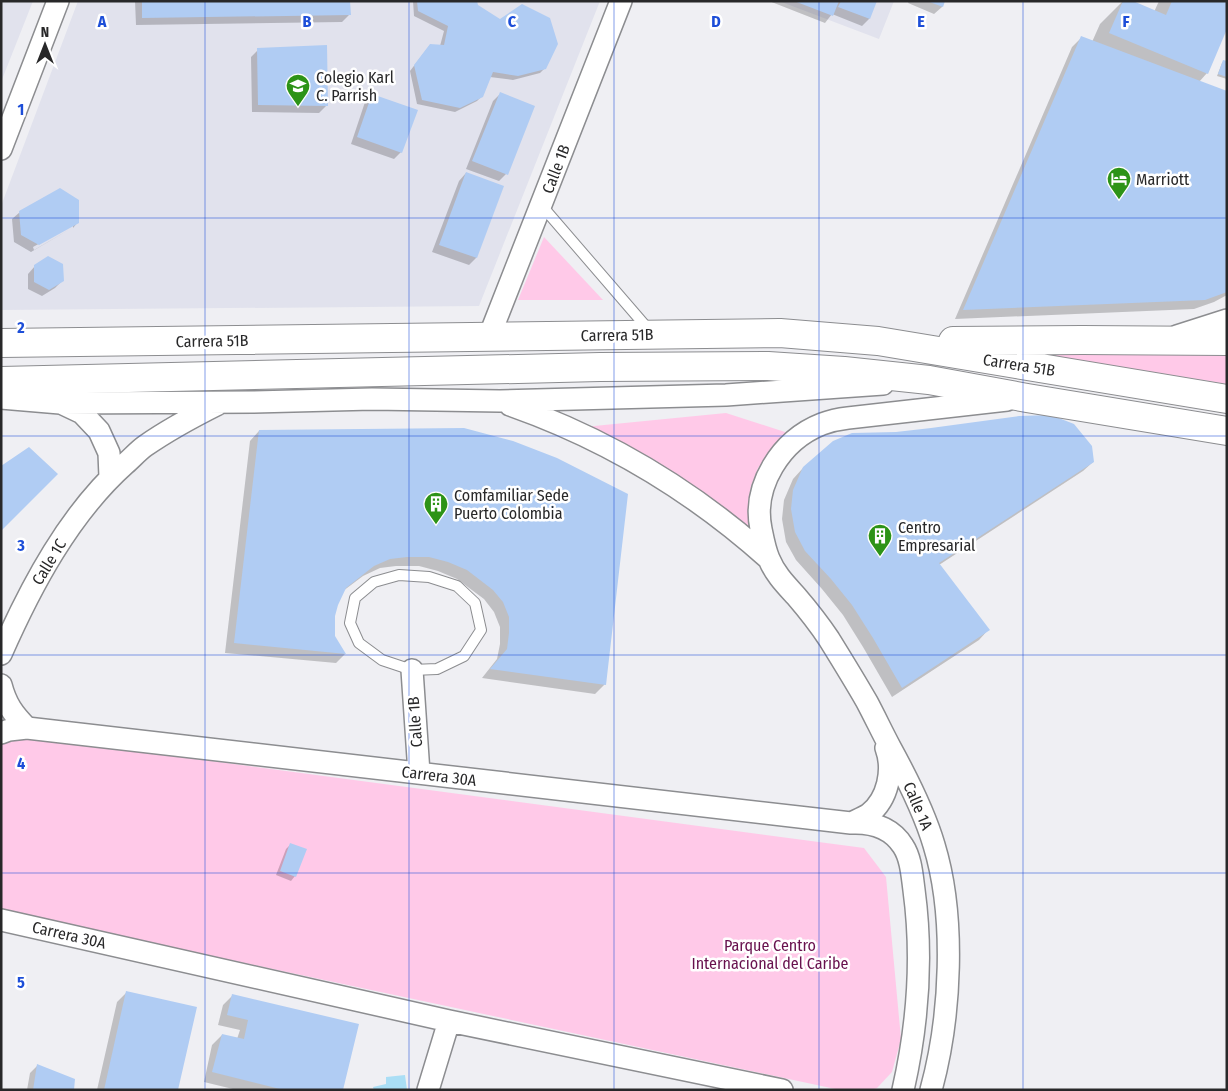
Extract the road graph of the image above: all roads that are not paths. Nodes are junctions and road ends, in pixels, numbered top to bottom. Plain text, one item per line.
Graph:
1 (58, 1) edge
2 (621, 1) edge
3 (1, 149) edge
4 (542, 206) junction
5 (1227, 320) edge
6 (653, 335) junction
7 (489, 337) junction
8 (1166, 340) junction
9 (1227, 341) edge
10 (878, 342) junction
11 (1, 343) edge
12 (929, 380) junction
13 (1, 381) edge
14 (1, 398) edge
15 (1027, 398) junction
16 (1227, 399) edge
17 (500, 401) junction
18 (222, 402) junction
19 (60, 403) junction
20 (1227, 431) edge
21 (110, 478) junction
22 (769, 559) junction
23 (1, 654) edge
24 (412, 670) junction
25 (1, 685) edge
26 (878, 726) junction
27 (27, 728) junction
28 (1, 733) edge
29 (419, 773) junction
30 (851, 823) junction
31 (1, 920) edge
32 (449, 1021) junction
33 (905, 1081) edge
34 (428, 1090) edge
35 (782, 1090) edge
36 (889, 1090) edge
37 (932, 1090) edge

1 - 3 street
2 - 4 street, Calle 1B
4 - 6 lane
4 - 7 street, Calle 1B
5 - 8 street
6 - 7 main road, Carrera 51B
6 - 10 main road, Carrera 51B
7 - 11 main road, Carrera 51B
8 - 9 main road
8 - 10 main road
10 - 16 main road, Carrera 51B
12 - 13 main road, Carrera 51B
12 - 15 main road, Carrera 51B
12 - 17 street
14 - 19 street
15 - 20 main road, Carrera 51B
15 - 22 street
17 - 18 street
17 - 22 street
18 - 19 street
18 - 21 street, Calle 1C
19 - 21 street
21 - 23 street, Calle 1C
22 - 26 street, Calle 1A
24 - 24 lane
24 - 29 street, Calle 1B
25 - 27 street
26 - 30 street
26 - 37 street, Calle 1A
27 - 28 street, Carrera 30A
27 - 29 street, Carrera 30A
29 - 30 street, Carrera 30A
30 - 33 street, Carrera 30A
31 - 32 street, Carrera 30A
32 - 34 street
32 - 35 street, Carrera 30A
33 - 36 street

